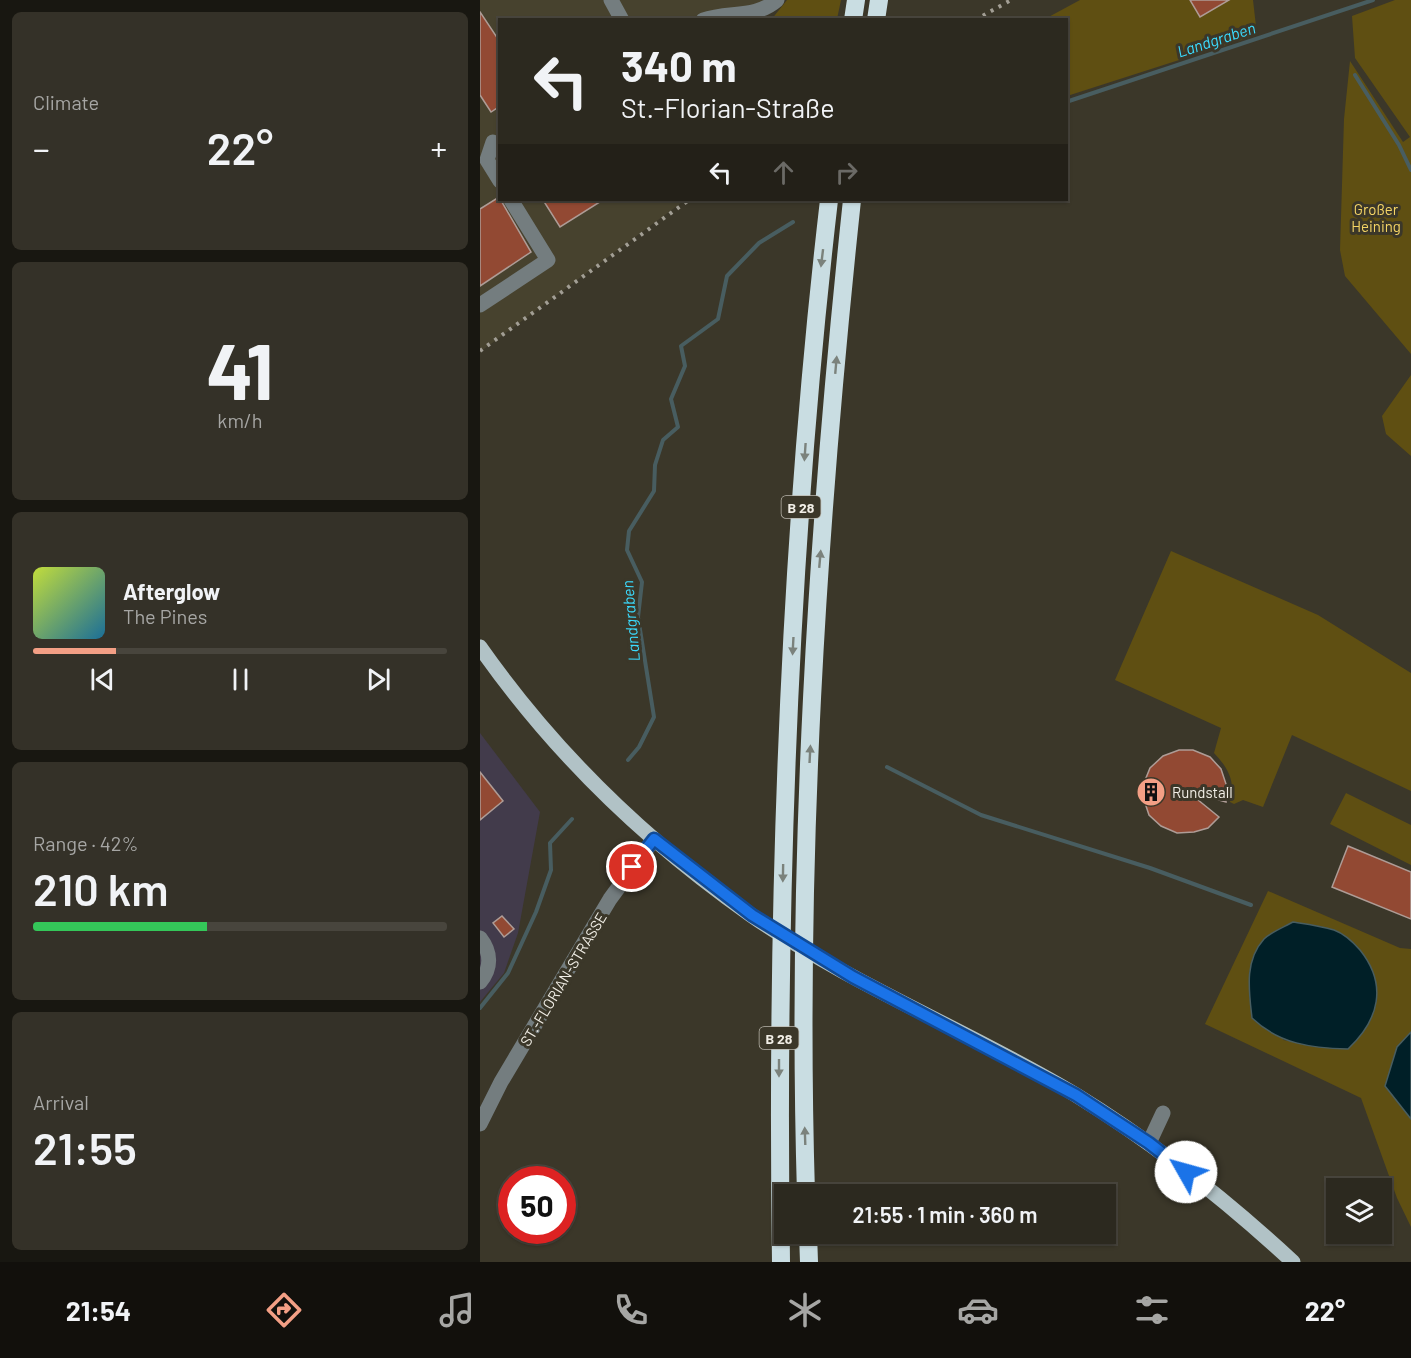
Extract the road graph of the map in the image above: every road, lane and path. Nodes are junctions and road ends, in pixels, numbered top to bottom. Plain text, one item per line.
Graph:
1 (611, 0) edge
2 (777, 0) edge
3 (856, 0) edge
4 (879, 0) edge
5 (621, 18) edge
6 (709, 18) edge
7 (853, 18) edge
8 (876, 18) edge
9 (488, 141) edge
10 (498, 178) edge
11 (512, 201) edge
12 (829, 201) edge
13 (852, 201) edge
14 (480, 305) edge
15 (480, 647) edge
16 (654, 839) junction
17 (480, 938) edge
18 (480, 982) edge
19 (1163, 1113) dead end
20 (480, 1124) edge
21 (1149, 1143) junction
22 (806, 1184) edge
23 (808, 1244) edge
24 (781, 1262) edge
25 (808, 1262) edge
26 (1293, 1262) edge

1 - 5 street
2 - 6 street
3 - 7 highway
4 - 8 highway
9 - 10 street
11 - 14 street
12 -> 24 highway, B 28
22 -> 13 highway, B 28
15 - 16 main road
16 - 20 street, ST.-FLORIAN-STRASSE
16 - 21 main road
17 - 18 street
19 - 21 street
21 - 26 main road
23 - 25 highway

